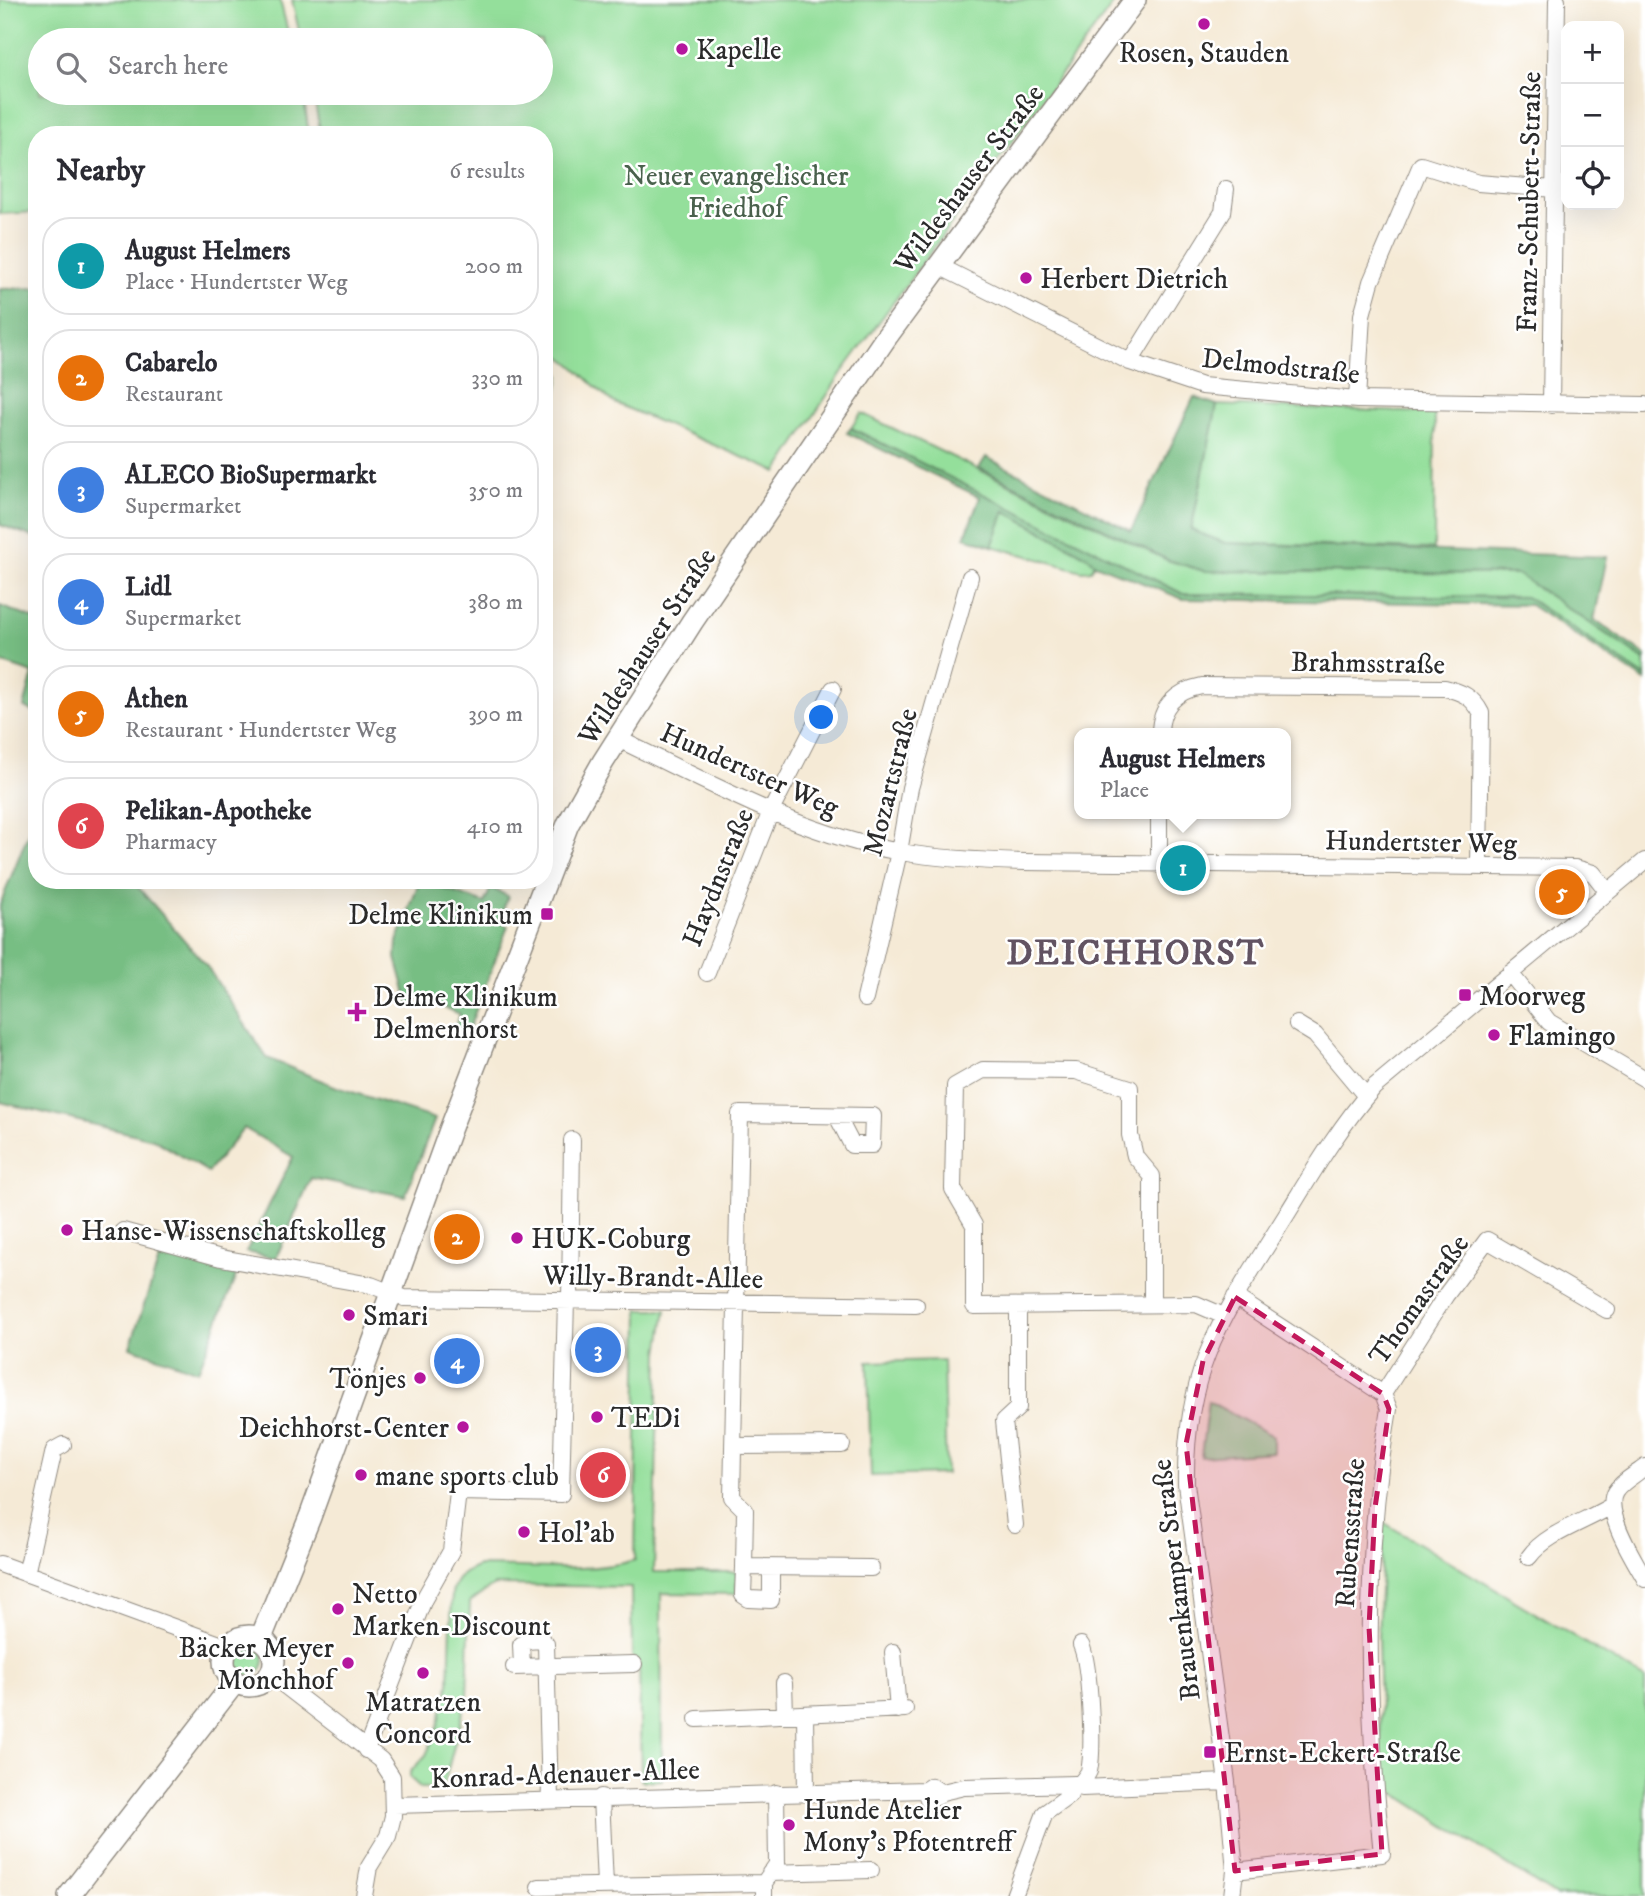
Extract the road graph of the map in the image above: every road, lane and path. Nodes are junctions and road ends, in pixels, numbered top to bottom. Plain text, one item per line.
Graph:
1 (1135, 0) edge
2 (1557, 0) edge
3 (1555, 188) junction
4 (1226, 189) dead end
5 (937, 265) junction
6 (1130, 362) junction
7 (1357, 400) junction
8 (1551, 405) junction
9 (1645, 405) edge
10 (970, 578) dead end
11 (833, 689) dead end
12 (1160, 728) edge
13 (618, 739) junction
14 (771, 811) junction
15 (1159, 819) edge
16 (899, 852) junction
17 (553, 860) edge
18 (1645, 861) edge
19 (1159, 865) junction
20 (1479, 867) junction
21 (542, 889) edge
22 (1608, 892) junction
23 (707, 973) dead end
24 (1510, 973) junction
25 (865, 999) dead end
26 (1297, 1024) dead end
27 (1645, 1079) edge
28 (1366, 1096) junction
29 (837, 1116) dead end
30 (572, 1140) dead end
31 (122, 1231) dead end
32 (391, 1294) junction
33 (1235, 1297) junction
34 (568, 1300) junction
35 (736, 1303) junction
36 (1152, 1304) junction
37 (916, 1305) dead end
38 (1018, 1306) junction
39 (1607, 1310) dead end
40 (1224, 1316) junction
41 (1383, 1394) junction
42 (63, 1444) dead end
43 (842, 1444) dead end
44 (733, 1446) junction
45 (1645, 1467) edge
46 (1611, 1507) junction
47 (1015, 1525) dead end
48 (1529, 1557) dead end
49 (0, 1564) edge
50 (744, 1567) junction
51 (771, 1568) junction
52 (871, 1568) dead end
53 (26, 1574) junction
54 (1645, 1579) edge
55 (261, 1638) junction
56 (1081, 1645) dead end
57 (228, 1647) junction
58 (893, 1652) dead end
59 (634, 1664) dead end
60 (547, 1666) junction
61 (271, 1675) junction
62 (235, 1682) junction
63 (784, 1683) dead end
64 (785, 1714) junction
65 (804, 1714) junction
66 (697, 1719) dead end
67 (366, 1750) junction
68 (1227, 1782) junction
69 (1077, 1788) junction
70 (776, 1793) junction
71 (806, 1793) junction
72 (601, 1797) junction
73 (550, 1799) junction
74 (394, 1805) junction
75 (871, 1870) dead end
76 (1235, 1871) junction
77 (766, 1884) edge
78 (605, 1885) junction
79 (539, 1887) dead end
80 (69, 1896) edge
81 (364, 1896) edge
82 (1014, 1896) edge
83 (1232, 1896) edge

1 - 5 main road, Wildeshauser Straße
2 - 3 street, Franz-Schubert-Straße
3 - 7 street
3 - 8 street, Franz-Schubert-Straße
4 - 6 street
5 - 6 street, Delmodstraße
5 - 13 main road, Wildeshauser Straße
6 - 7 street, Delmodstraße
7 - 8 street, Delmodstraße
8 - 9 street, Delmodstraße
10 - 16 street, Mozartstraße
11 - 14 street, Haydnstraße
12 - 20 street, Brahmsstraße
13 - 14 street, Hundertster Weg
13 - 17 main road, Wildeshauser Straße
14 - 16 street, Hundertster Weg
14 - 23 street, Haydnstraße
15 - 19 street
16 - 19 street, Hundertster Weg
16 - 25 street, Mozartstraße
18 - 22 street, Brauenkamper Straße
19 - 20 street, Hundertster Weg
20 - 22 street, Hundertster Weg
21 - 32 main road, Wildeshauser Straße
22 - 24 street, Brauenkamper Straße
24 - 27 street
24 - 28 street, Brauenkamper Straße
26 - 28 street
28 - 33 street, Brauenkamper Straße
29 - 35 street
30 - 34 street
31 - 32 street, Willy-Brandt-Allee
32 - 34 street, Willy-Brandt-Allee
32 - 55 main road, Wildeshauser Straße
33 - 40 street, Brauenkamper Straße
33 - 41 street
34 - 35 street, Willy-Brandt-Allee
34 - 67 street
35 - 37 street, Willy-Brandt-Allee
35 - 44 street
36 - 38 street
36 - 38 street
36 - 40 street
38 - 47 street
39 - 41 street, Thomastraße
40 - 68 street, Brauenkamper Straße
41 - 76 street, Rubensstraße
42 - 53 street
43 - 44 street
44 - 50 street
45 - 46 street
46 - 48 street
46 - 54 street
49 - 53 street
50 - 51 street
50 - 51 street
51 - 52 street
53 - 57 street
55 - 57 main road
55 - 61 main road
56 - 69 street
57 - 62 main road
58 - 65 street
59 - 60 street
60 - 60 street
60 - 73 street
61 - 62 main road
61 - 67 street, Konrad-Adenauer-Allee
62 - 80 main road
63 - 64 street
64 - 65 street
64 - 66 street
65 - 71 street
67 - 74 street, Konrad-Adenauer-Allee
68 - 69 street
68 - 76 street, Brauenkamper Straße
69 - 71 street, Konrad-Adenauer-Allee
69 - 82 street
70 - 71 street, Konrad-Adenauer-Allee
70 - 72 street, Konrad-Adenauer-Allee
70 - 77 street
72 - 73 street, Konrad-Adenauer-Allee
72 - 78 street
73 - 74 street, Konrad-Adenauer-Allee
74 - 81 street
75 - 77 street
76 - 83 street, Brauenkamper Straße
77 - 78 street
78 - 79 street

